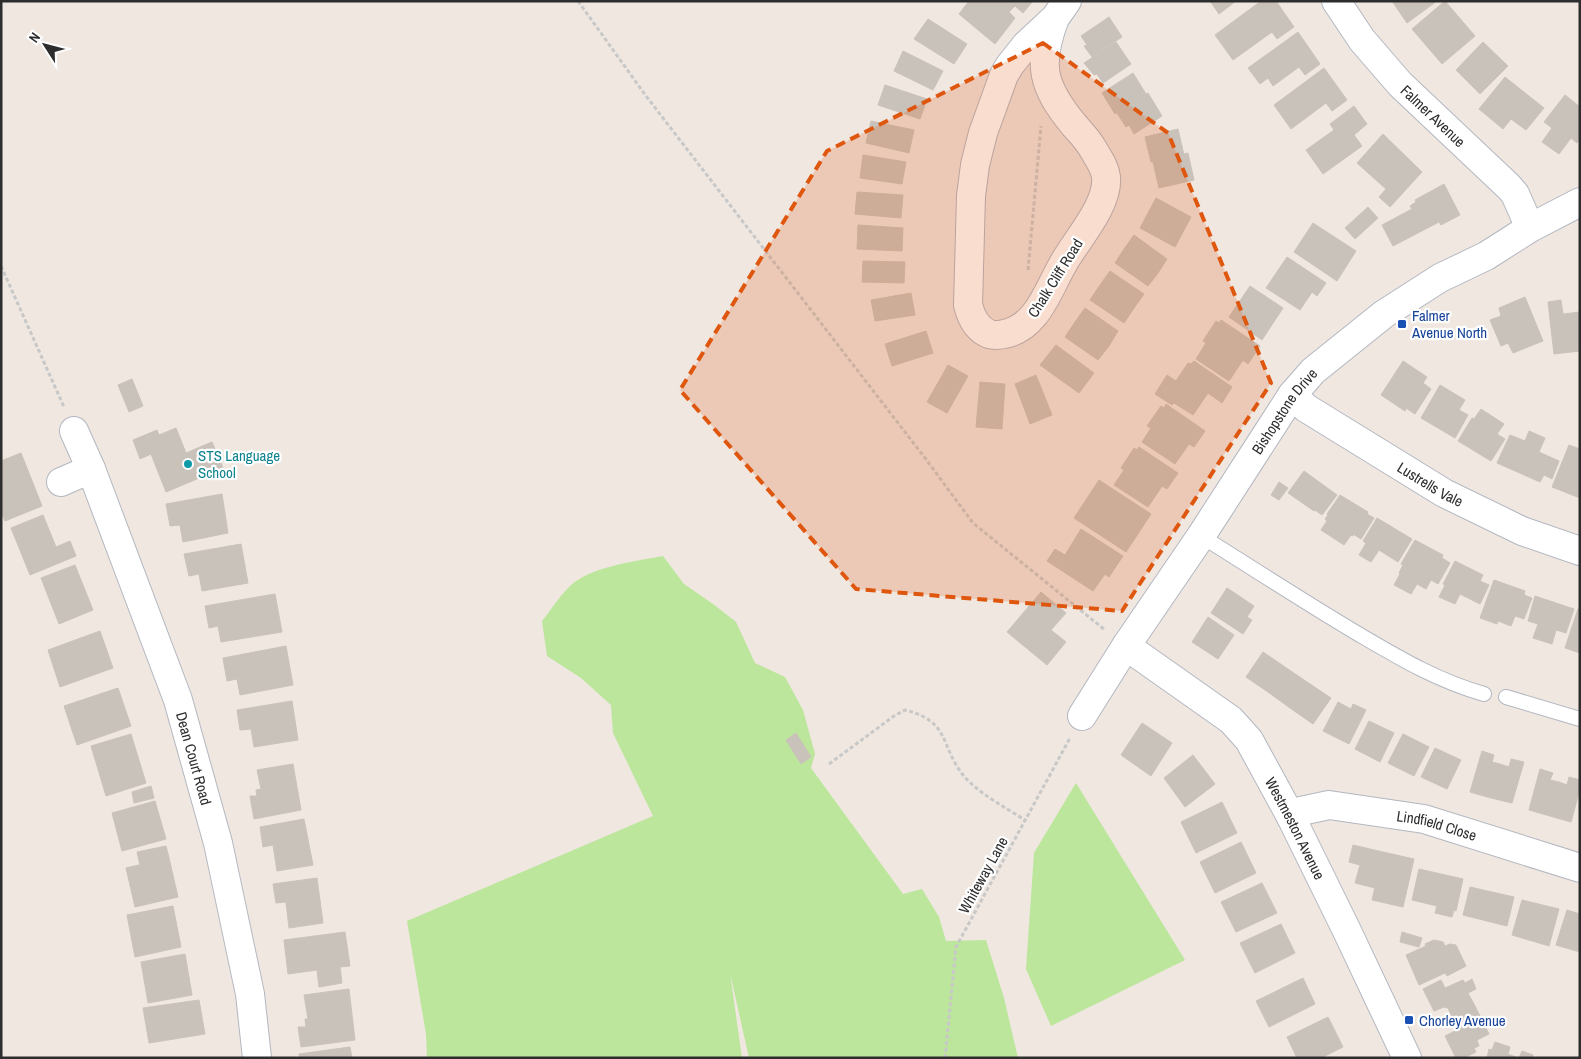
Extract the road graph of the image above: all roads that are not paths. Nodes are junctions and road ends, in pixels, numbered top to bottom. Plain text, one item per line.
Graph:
1 (1336, 1) edge
2 (1061, 9) edge
3 (1580, 202) edge
4 (1530, 228) junction
5 (1292, 395) junction
6 (74, 431) road end
7 (91, 468) junction
8 (61, 482) dead end
9 (1201, 536) junction
10 (1580, 550) edge
11 (1126, 646) junction
12 (1484, 694) dead end
13 (1506, 697) dead end
14 (1082, 716) road end
15 (1580, 720) edge
16 (1291, 817) junction
17 (1580, 868) edge
18 (256, 1058) edge
19 (1407, 1058) edge

1 - 4 street, Falmer Avenue
2 - 2 street, Chalk Cliff Road
3 - 4 street, Bishopstone Drive
4 - 5 street, Bishopstone Drive
5 - 9 street, Bishopstone Drive
5 - 10 street, Lustrells Vale
6 - 7 street, Dean Court Road
7 - 8 street
7 - 18 street, Dean Court Road
9 - 11 street, Bishopstone Drive
9 - 12 lane
11 - 14 street, Bishopstone Drive
11 - 16 street, Westmeston Avenue
13 - 15 lane
16 - 17 street, Lindfield Close
16 - 19 street, Westmeston Avenue

